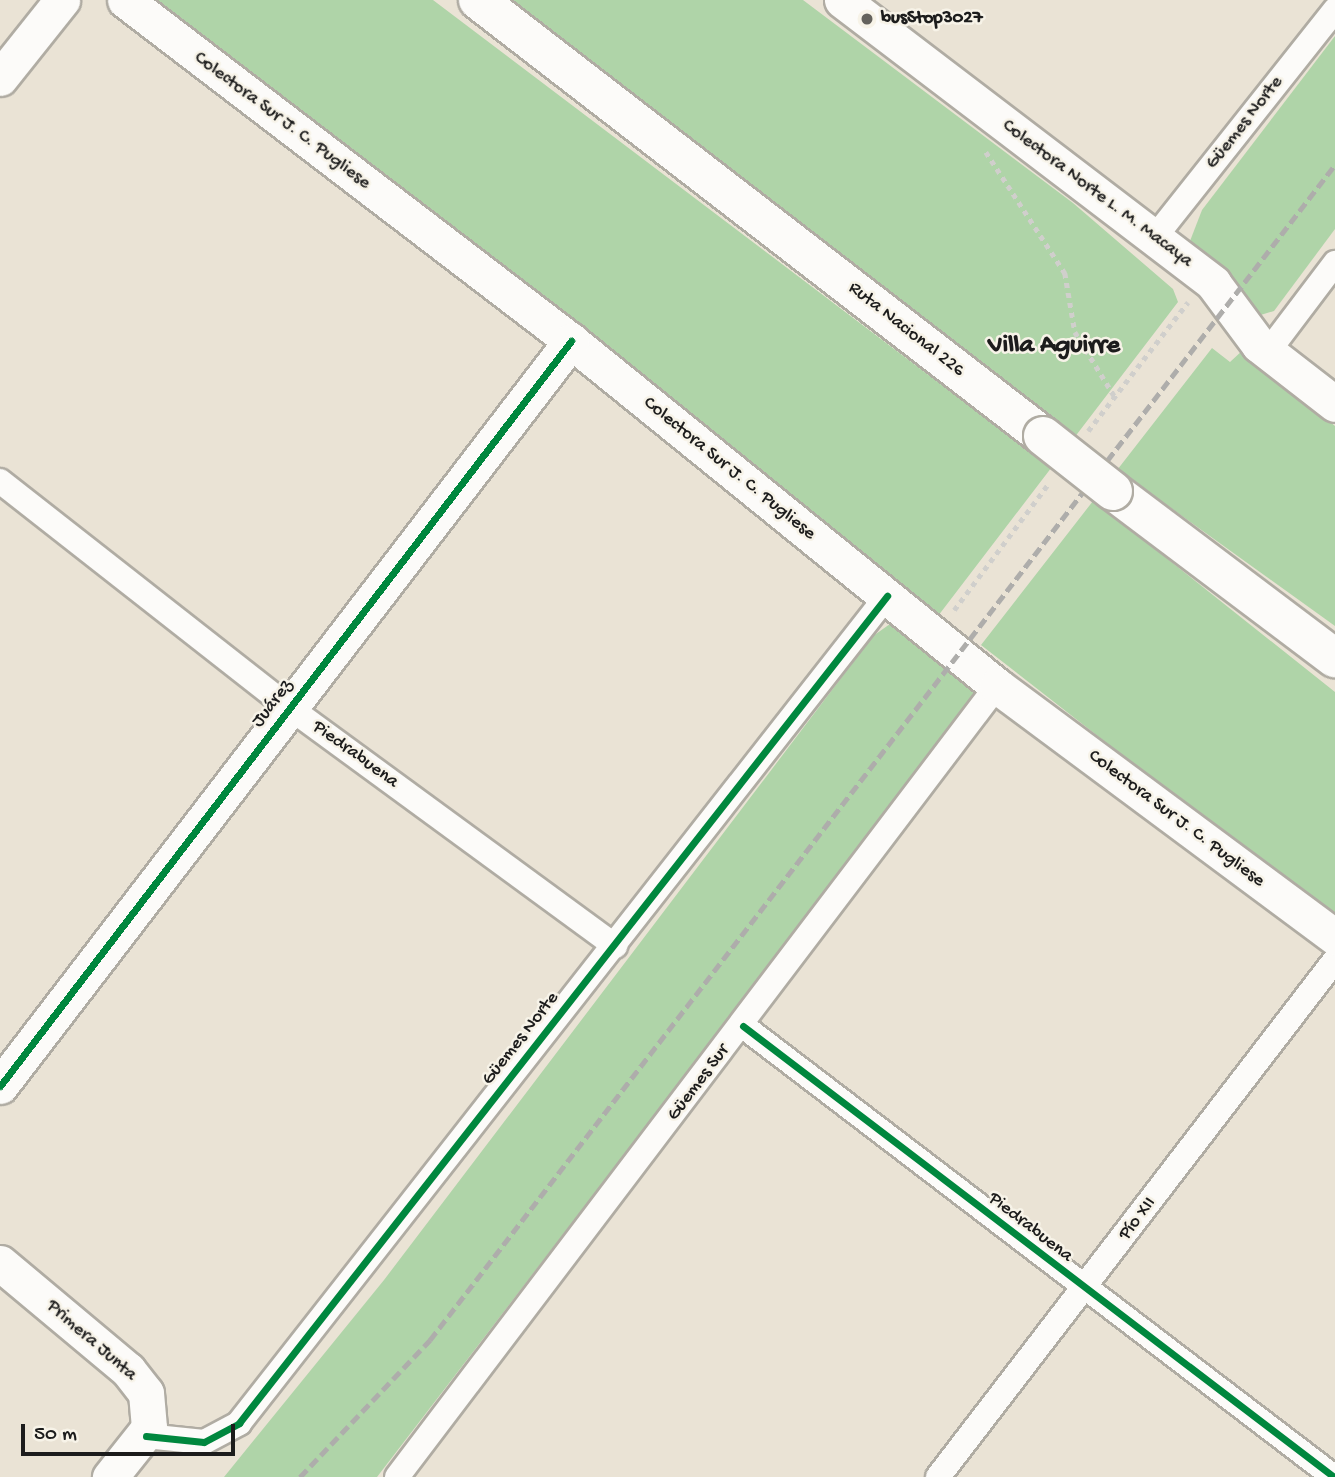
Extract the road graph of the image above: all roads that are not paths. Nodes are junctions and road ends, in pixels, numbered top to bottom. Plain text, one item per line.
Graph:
1 (62, 0) edge
2 (125, 0) edge
3 (478, 0) edge
4 (842, 0) edge
5 (1335, 10) edge
6 (0, 78) edge
7 (1155, 237) junction
8 (1335, 263) edge
9 (571, 341) junction
10 (1267, 353) junction
11 (1335, 404) edge
12 (0, 481) edge
13 (887, 596) junction
14 (1335, 658) edge
15 (997, 686) junction
16 (290, 708) junction
17 (1335, 937) edge
18 (615, 946) junction
19 (1335, 960) edge
20 (743, 1026) junction
21 (0, 1086) edge
22 (0, 1263) edge
23 (1084, 1290) junction
24 (146, 1436) junction
25 (110, 1477) edge
26 (397, 1477) edge
27 (939, 1477) edge
28 (1334, 1477) edge

1 - 6 main road
2 - 9 main road, Colectora Sur J. C. Pugliese
3 - 14 highway, Ruta Nacional 226, bridge
4 - 7 main road, Colectora Norte L. M. Macaya
5 - 7 street, Güemes Norte
7 - 10 main road, Colectora Norte L. M. Macaya
8 - 10 street
9 - 13 main road, Colectora Sur J. C. Pugliese
9 - 16 main road, Juárez
10 - 11 main road, Colectora Norte L. M. Macaya
12 - 16 street, Piedrabuena
13 - 15 main road, Colectora Sur J. C. Pugliese
13 - 18 street, Güemes Norte
15 - 17 main road, Colectora Sur J. C. Pugliese
15 - 20 street, Güemes Sur
16 - 18 street, Piedrabuena
16 - 21 main road, Juárez
18 - 24 street, Güemes Norte
19 - 23 street, Pío XII
20 - 23 street, Piedrabuena
20 - 26 street, Güemes Sur
22 - 24 main road, Primera Junta
23 - 27 street, Pío XII
23 - 28 street, Piedrabuena
24 - 25 main road

